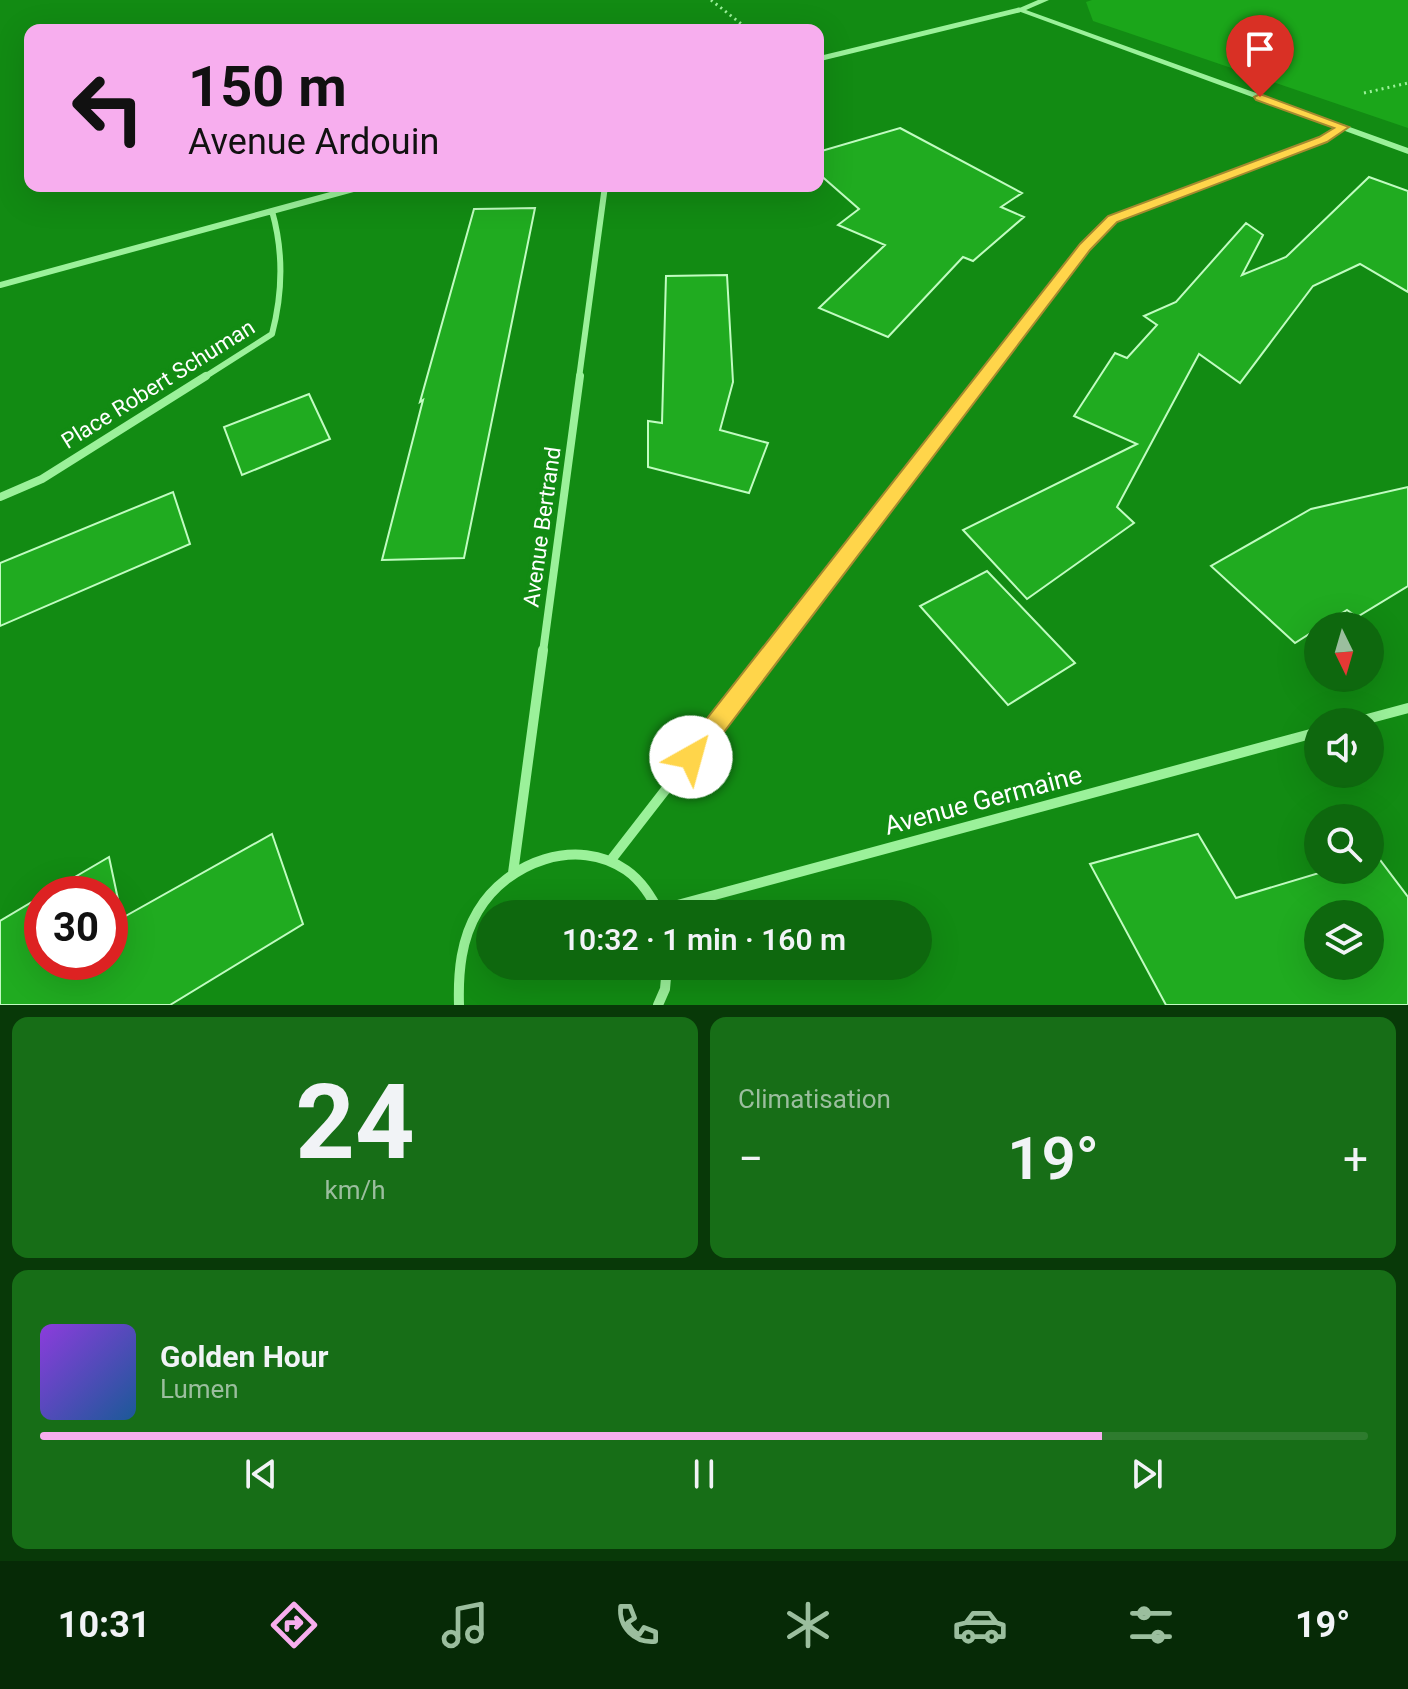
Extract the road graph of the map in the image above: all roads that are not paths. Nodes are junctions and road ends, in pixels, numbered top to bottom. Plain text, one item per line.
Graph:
1 (1045, 0) edge
2 (1019, 10) junction
3 (824, 58) edge
4 (1343, 127) junction
5 (1408, 151) edge
6 (342, 192) edge
7 (604, 192) edge
8 (272, 211) junction
9 (0, 285) edge
10 (0, 497) edge
11 (1408, 708) edge
12 (1384, 714) edge
13 (1304, 736) edge
14 (611, 860) junction
15 (513, 873) junction
16 (652, 900) edge
17 (703, 900) edge
18 (666, 980) edge
19 (459, 1005) edge
20 (658, 1005) edge

1 - 2 street
2 - 3 street
2 - 4 street
4 - 5 street
4 - 14 street
6 - 8 street
7 - 15 street, Avenue Bertrand
8 - 9 street
8 - 10 street, Place Robert Schuman
11 - 12 street
13 - 17 street, Avenue Germaine
14 - 15 street
14 - 16 street
15 - 19 street
18 - 20 street

